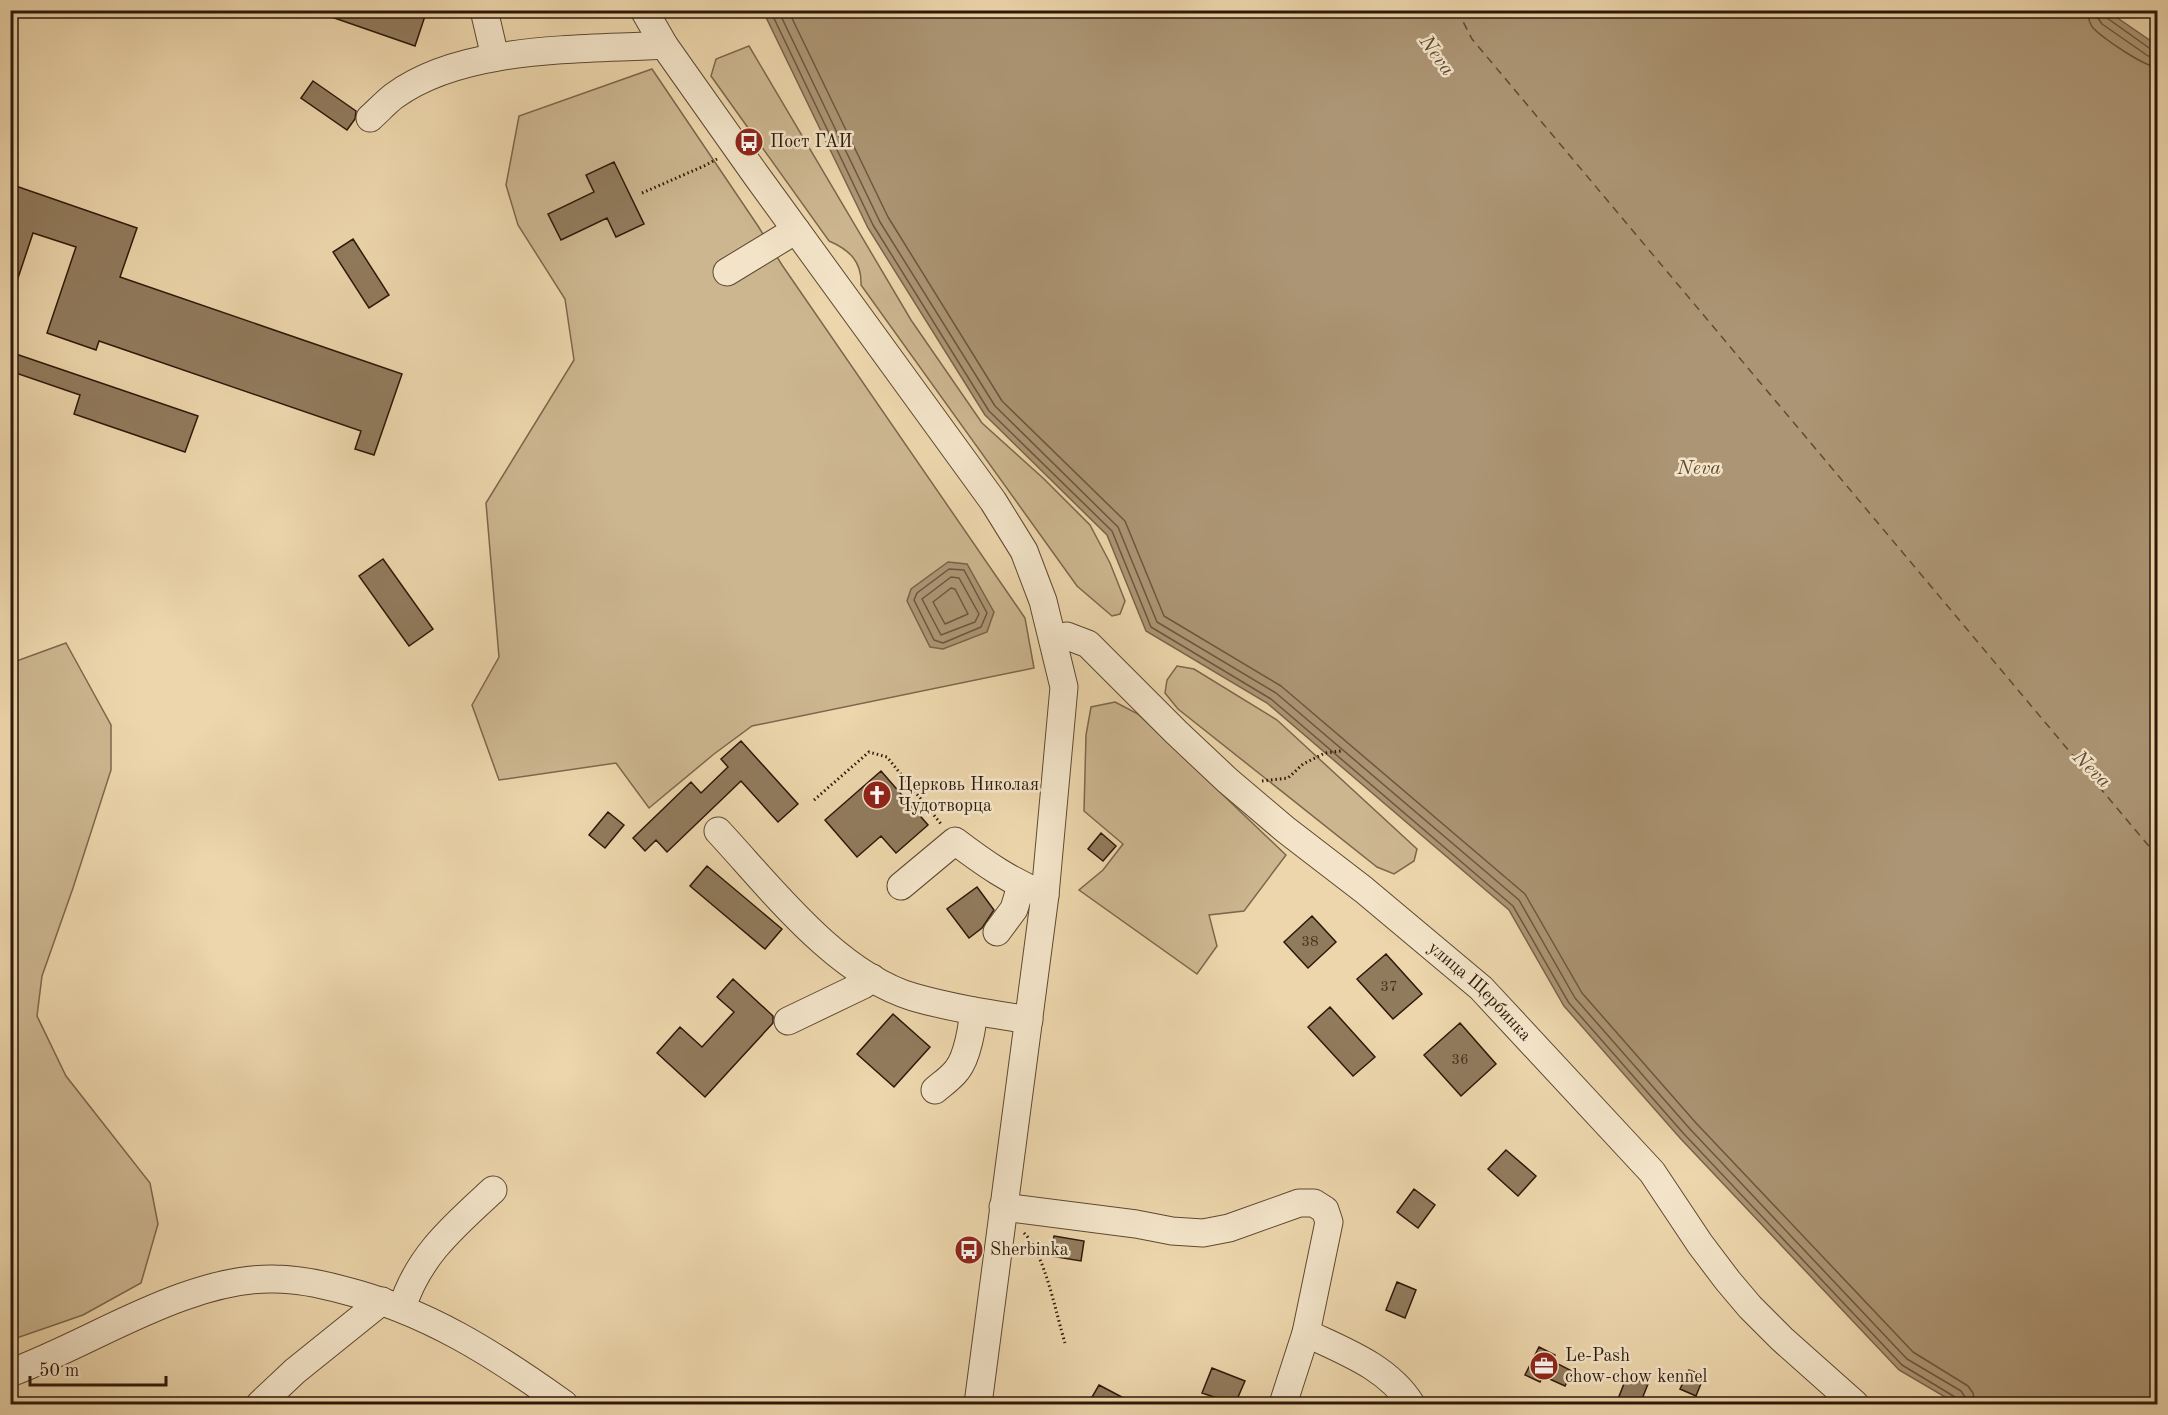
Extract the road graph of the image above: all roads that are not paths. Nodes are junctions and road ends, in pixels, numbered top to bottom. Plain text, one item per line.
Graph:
1 (484, 10) edge
2 (644, 10) edge
3 (664, 45) junction
4 (495, 57) junction
5 (370, 118) dead end
6 (796, 230) junction
7 (727, 273) dead end
8 (1053, 639) junction
9 (718, 831) dead end
10 (901, 886) dead end
11 (1033, 891) junction
12 (997, 932) dead end
13 (872, 978) junction
14 (973, 1011) junction
15 (1029, 1020) junction
16 (788, 1021) dead end
17 (935, 1090) dead end
18 (493, 1190) dead end
19 (1002, 1208) junction
20 (392, 1304) junction
21 (1306, 1333) junction
22 (10, 1373) edge
23 (260, 1404) edge
24 (564, 1404) edge
25 (978, 1404) edge
26 (1283, 1404) edge
27 (1411, 1404) edge
28 (1855, 1404) edge

1 - 4 street
2 - 3 street
3 - 4 street
3 - 6 street
4 - 5 street
6 - 7 street
6 - 8 street
8 - 11 street
8 - 28 street, улица Щербинка
9 - 13 street
10 - 11 street
11 - 12 street
11 - 15 street
13 - 14 street
13 - 16 street
14 - 15 street
14 - 17 street
15 - 19 street
18 - 20 street
19 - 21 street
19 - 25 street
20 - 22 street
20 - 23 street
20 - 24 street
21 - 26 street
21 - 27 street

